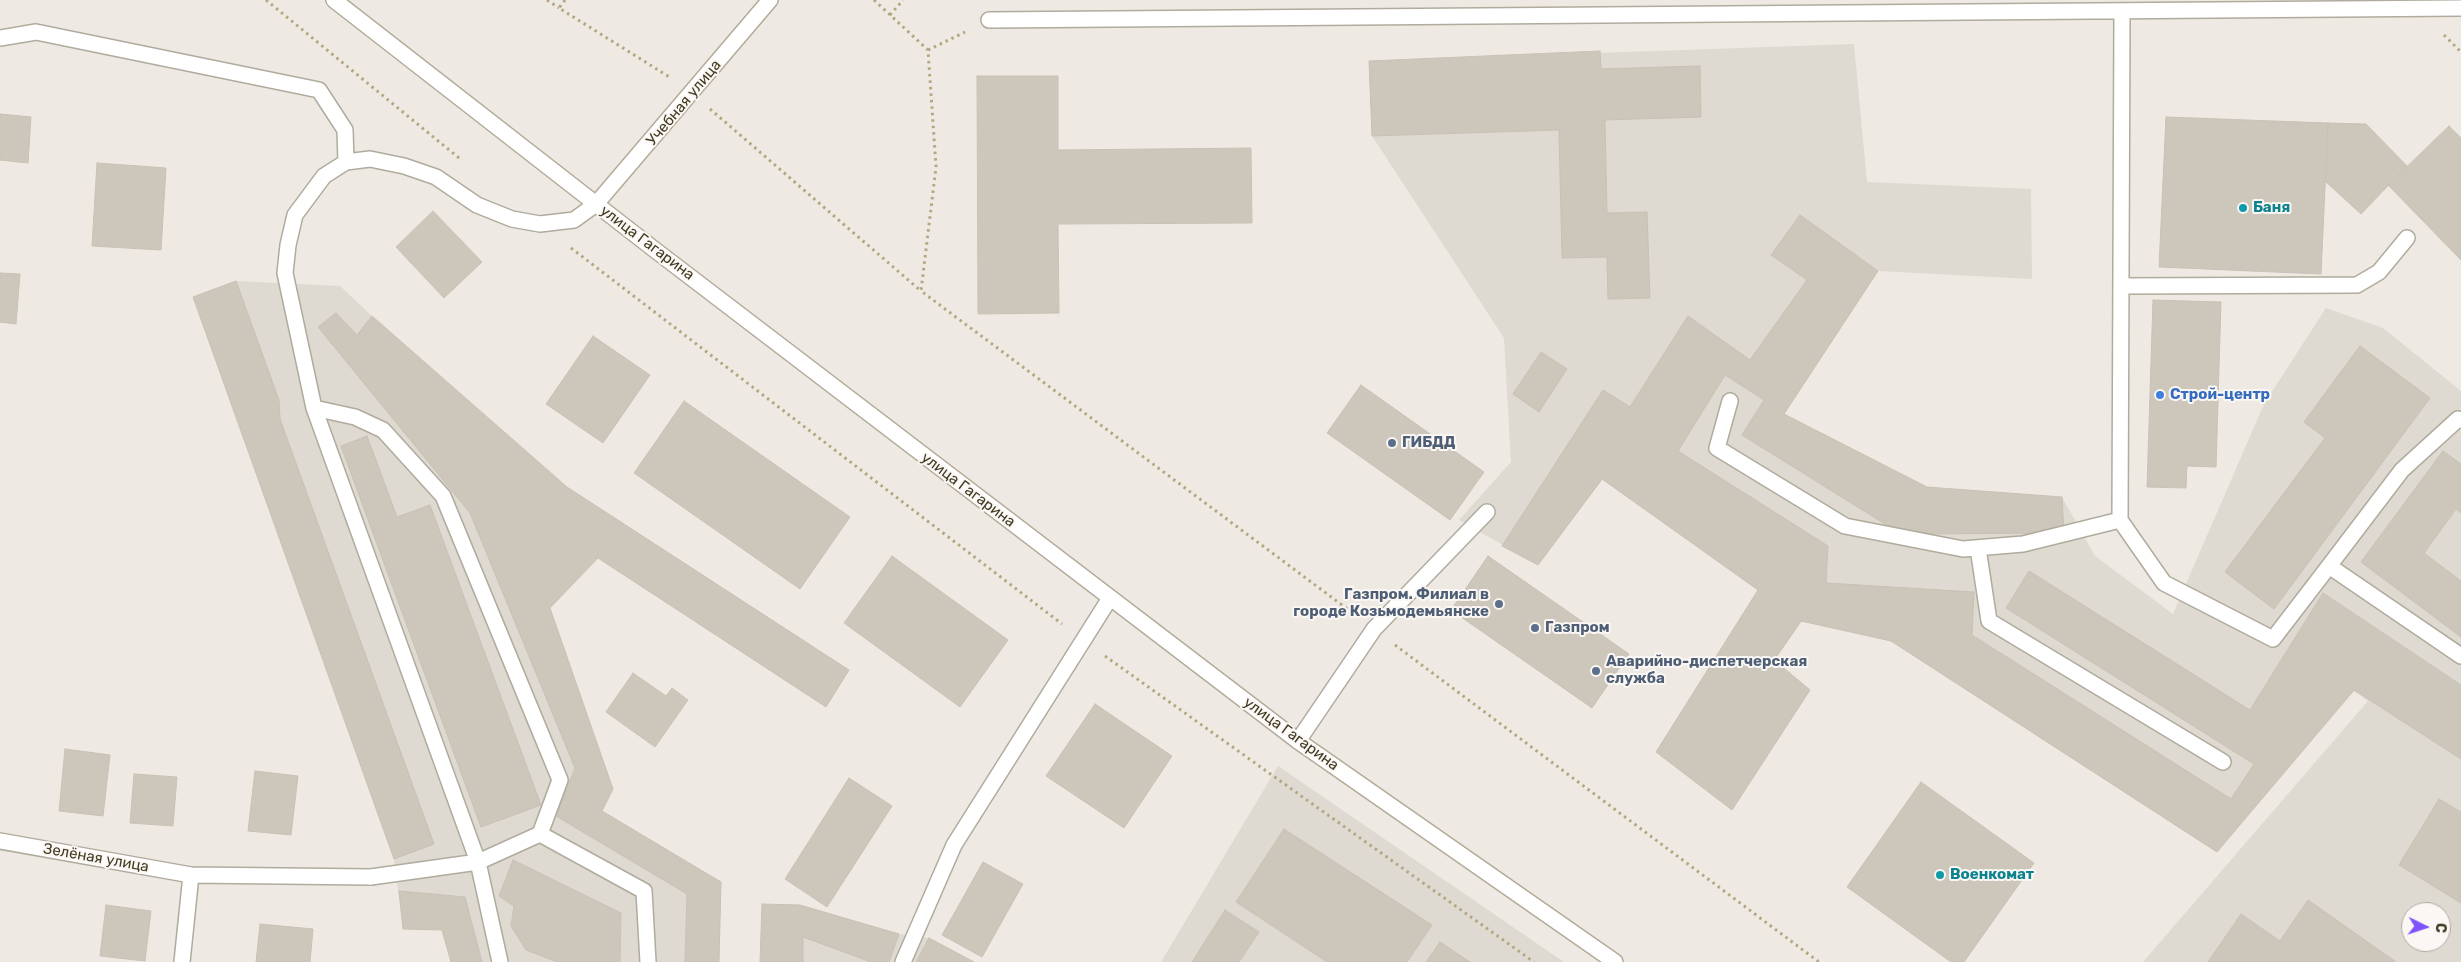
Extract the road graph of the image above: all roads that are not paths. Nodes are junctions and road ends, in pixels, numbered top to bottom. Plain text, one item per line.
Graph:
1 (334, 0) edge
2 (770, 0) edge
3 (2461, 8) edge
4 (2122, 11) junction
5 (989, 20) road end
6 (0, 38) edge
7 (346, 162) junction
8 (596, 204) junction
9 (2407, 238) dead end
10 (2121, 286) junction
11 (1730, 401) dead end
12 (314, 408) junction
13 (2461, 420) edge
14 (1487, 512) dead end
15 (2120, 520) junction
16 (1978, 548) junction
17 (2329, 566) junction
18 (1110, 598) junction
19 (2461, 656) edge
20 (1298, 741) junction
21 (2223, 762) dead end
22 (540, 834) junction
23 (0, 841) edge
24 (478, 862) junction
25 (192, 875) junction
26 (182, 962) edge
27 (500, 962) edge
28 (648, 962) edge
29 (903, 962) edge
30 (1615, 962) edge

1 - 8 street, улица Гагарина
2 - 8 street, Учебная улица
3 - 4 street
4 - 5 street
4 - 10 street
6 - 7 street
7 - 8 street, Учебная улица
7 - 12 street
8 - 18 street, улица Гагарина
9 - 10 street
10 - 15 street
11 - 16 street
12 - 22 street
12 - 24 street
13 - 17 street
14 - 20 street
15 - 16 street
15 - 17 street
16 - 21 street
17 - 19 street
18 - 20 street, улица Гагарина
18 - 29 street
20 - 30 street, улица Гагарина
22 - 24 street, Зелёная улица
22 - 28 street
23 - 25 street, Зелёная улица
24 - 25 street, Зелёная улица
24 - 27 street
25 - 26 street

